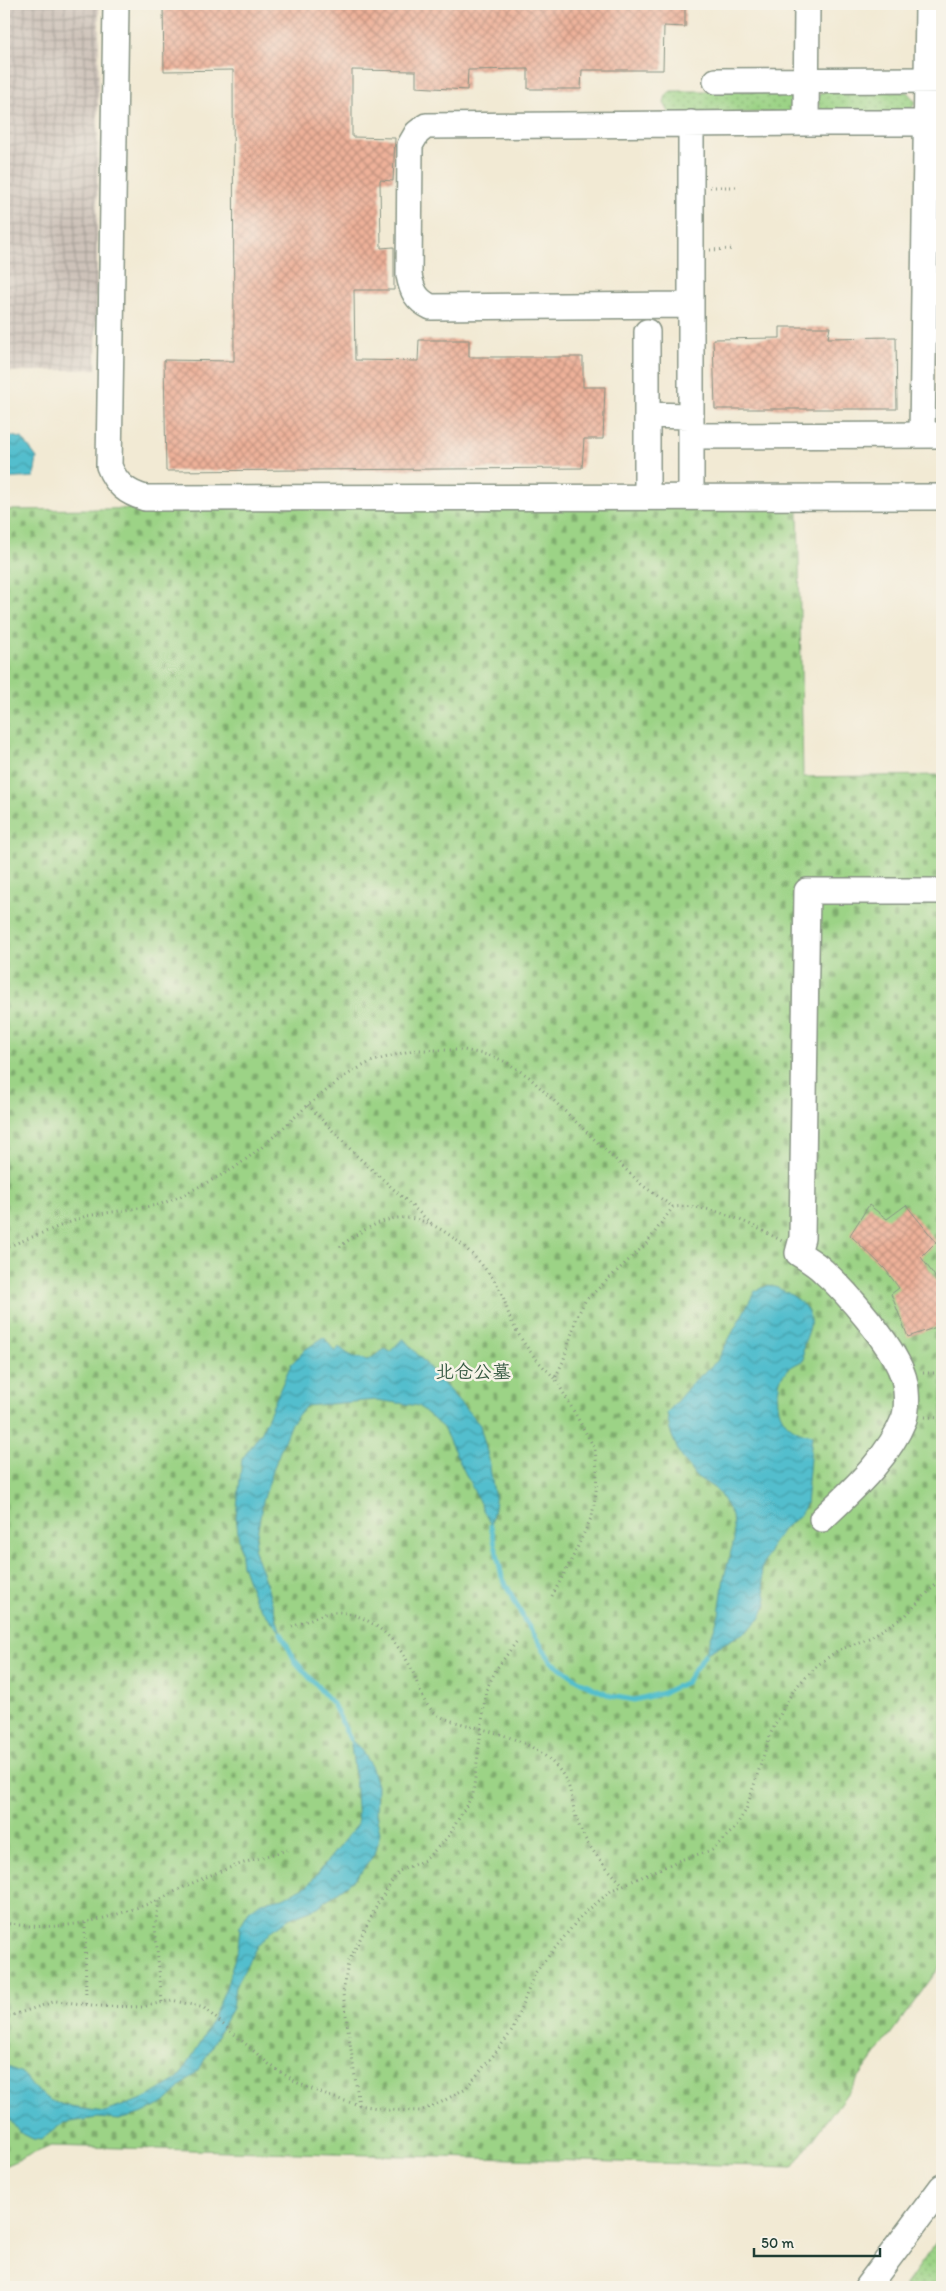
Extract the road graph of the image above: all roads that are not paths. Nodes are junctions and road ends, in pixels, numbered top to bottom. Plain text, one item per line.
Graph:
1 (116, 4) edge
2 (807, 4) edge
3 (928, 8) dead end
4 (935, 80) edge
5 (716, 81) dead end
6 (806, 81) junction
7 (806, 122) junction
8 (691, 123) junction
9 (927, 123) junction
10 (690, 305) junction
11 (647, 332) dead end
12 (647, 415) junction
13 (690, 426) junction
14 (932, 435) edge
15 (533, 480) dead end
16 (942, 496) edge
17 (569, 497) junction
18 (646, 497) junction
19 (691, 497) junction
20 (942, 890) edge
21 (822, 1519) dead end
22 (942, 2187) edge
23 (867, 2287) edge

1 - 17 street
2 - 6 street
3 - 4 street
4 - 6 street
4 - 9 street
5 - 6 street
6 - 7 street
7 - 8 street
7 - 9 street
8 - 10 street
8 - 10 street
9 - 14 street
10 - 13 street
11 - 12 street
12 - 13 street
12 - 18 street
13 - 14 street
13 - 19 street
15 - 17 street
16 - 19 street
17 - 18 street
18 - 19 street
20 - 21 street
22 - 23 street

